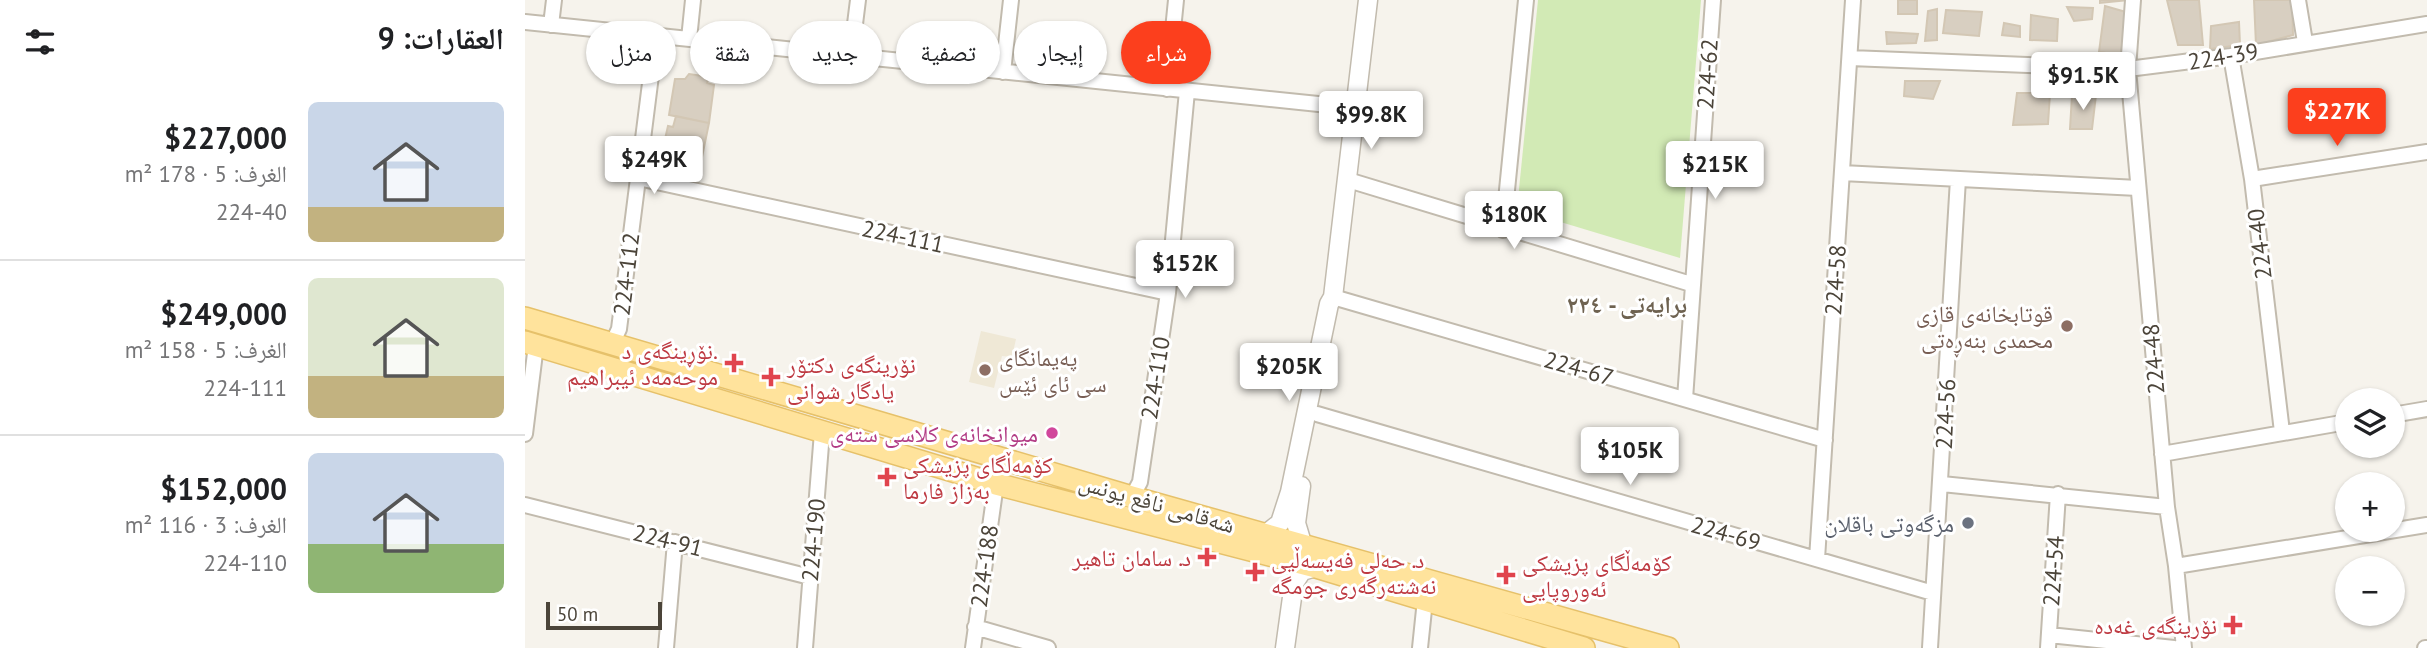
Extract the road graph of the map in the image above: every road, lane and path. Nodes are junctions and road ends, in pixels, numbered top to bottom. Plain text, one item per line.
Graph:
1 (554, 0) edge
2 (693, 0) edge
3 (857, 0) edge
4 (1011, 0) edge
5 (1176, 0) edge
6 (1368, 0) edge
7 (1526, 0) edge
8 (1713, 0) edge
9 (1853, 0) edge
10 (2133, 0) edge
11 (2298, 0) edge
12 (855, 21) edge
13 (525, 22) edge
14 (2427, 24) edge
15 (551, 25) junction
16 (586, 29) edge
17 (676, 38) edge
18 (689, 39) junction
19 (2305, 42) junction
20 (788, 49) edge
21 (2231, 56) junction
22 (1850, 58) junction
23 (882, 59) edge
24 (2128, 69) junction
25 (1003, 72) junction
26 (650, 84) edge
27 (1167, 89) junction
28 (1187, 91) junction
29 (1357, 108) junction
30 (2427, 152) edge
31 (1842, 173) junction
32 (638, 177) junction
33 (1958, 179) junction
34 (2252, 179) junction
35 (1348, 180) junction
36 (2138, 188) junction
37 (1503, 230) junction
38 (1691, 284) junction
39 (1168, 293) junction
40 (1333, 297) junction
41 (525, 318) edge
42 (530, 343) edge
43 (612, 344) junction
44 (1685, 399) junction
45 (2427, 410) edge
46 (2405, 413) edge
47 (1317, 414) junction
48 (2335, 424) edge
49 (525, 431) edge
50 (822, 432) junction
51 (2282, 432) junction
52 (1825, 440) junction
53 (2162, 454) junction
54 (996, 484) junction
55 (1942, 484) junction
56 (2058, 494) junction
57 (1132, 496) junction
58 (525, 505) edge
59 (2167, 507) junction
60 (2427, 524) edge
61 (1266, 534) junction
62 (675, 542) junction
63 (1302, 543) junction
64 (1275, 557) junction
65 (1817, 559) junction
66 (2176, 566) junction
67 (1316, 567) junction
68 (810, 576) junction
69 (1294, 583) junction
70 (1933, 593) junction
71 (1425, 600) junction
72 (975, 627) junction
73 (2048, 642) edge
74 (666, 648) edge
75 (805, 648) edge
76 (973, 648) edge
77 (1048, 648) edge
78 (1285, 648) edge
79 (1420, 648) edge
80 (1584, 648) edge
81 (1668, 648) edge
82 (1930, 648) edge
83 (2174, 648) edge
84 (2184, 648) edge

1 - 15 street
2 - 18 street
3 - 12 street
4 - 25 street
5 - 27 street
6 - 29 street
7 - 37 street
8 - 38 street, 224-62
9 - 22 street, 224-58
10 - 24 street, 224-48
11 - 19 street
13 - 15 street
14 - 19 street, 224-39
15 - 16 street
17 - 18 street
18 - 20 street
19 - 21 street, 224-39
21 - 24 street, 224-39
21 - 34 street, 224-40
22 - 24 street, 224-39
22 - 31 street, 224-58
23 - 25 street
24 - 36 street, 224-48
25 - 27 street
26 - 32 street, 224-112
27 - 28 street
28 - 29 street
28 - 39 street, 224-110
29 - 35 street
30 - 34 street
31 - 33 street
31 - 52 street, 224-58
32 - 39 street, 224-111
32 - 43 street, 224-112
33 - 36 street
33 - 55 street, 224-56
34 - 51 street, 224-40
35 - 37 street
35 - 40 street
36 - 53 street, 224-48
37 - 38 street
38 - 44 street, 224-62
39 - 57 street, 224-110
40 - 44 street, 224-67
40 - 47 street
40 - 61 street
41 - 43 main road, شەقامی نافع یونس
42 - 49 street
42 - 50 main road, شەقامی نافع یونس
43 - 57 main road, شەقامی نافع یونس
44 - 52 street, 224-67
45 - 46 street
47 - 63 street
47 - 65 street, 224-69
48 - 51 street
50 - 54 main road, شەقامی نافع یونس
50 - 68 street, 224-190
51 - 53 street
52 - 65 street, 224-58
53 - 59 street, 224-48
54 - 64 main road, شەقامی نافع یونس
54 - 72 street, 224-188
55 - 56 street
55 - 70 street, 224-56
56 - 59 street
56 - 73 street, 224-54
57 - 61 main road, شەقامی نافع یونس
58 - 62 street, 224-91
59 - 66 street, 224-48
60 - 66 street
61 - 63 main road, شەقامی نافع یونس
62 - 68 street, 224-91
62 - 74 street
63 - 81 main road, شەقامی نافع یونس
64 - 67 main road, شەقامی نافع یونس
64 - 69 street
65 - 70 street, 224-69
66 - 84 street, 224-48
67 - 69 street
67 - 71 main road, شەقامی نافع یونس
68 - 75 street, 224-190
69 - 78 street
70 - 82 street, 224-56
71 - 79 street
71 - 80 main road, شەقامی نافع یونس
72 - 76 street, 224-188
72 - 77 street
73 - 83 street

